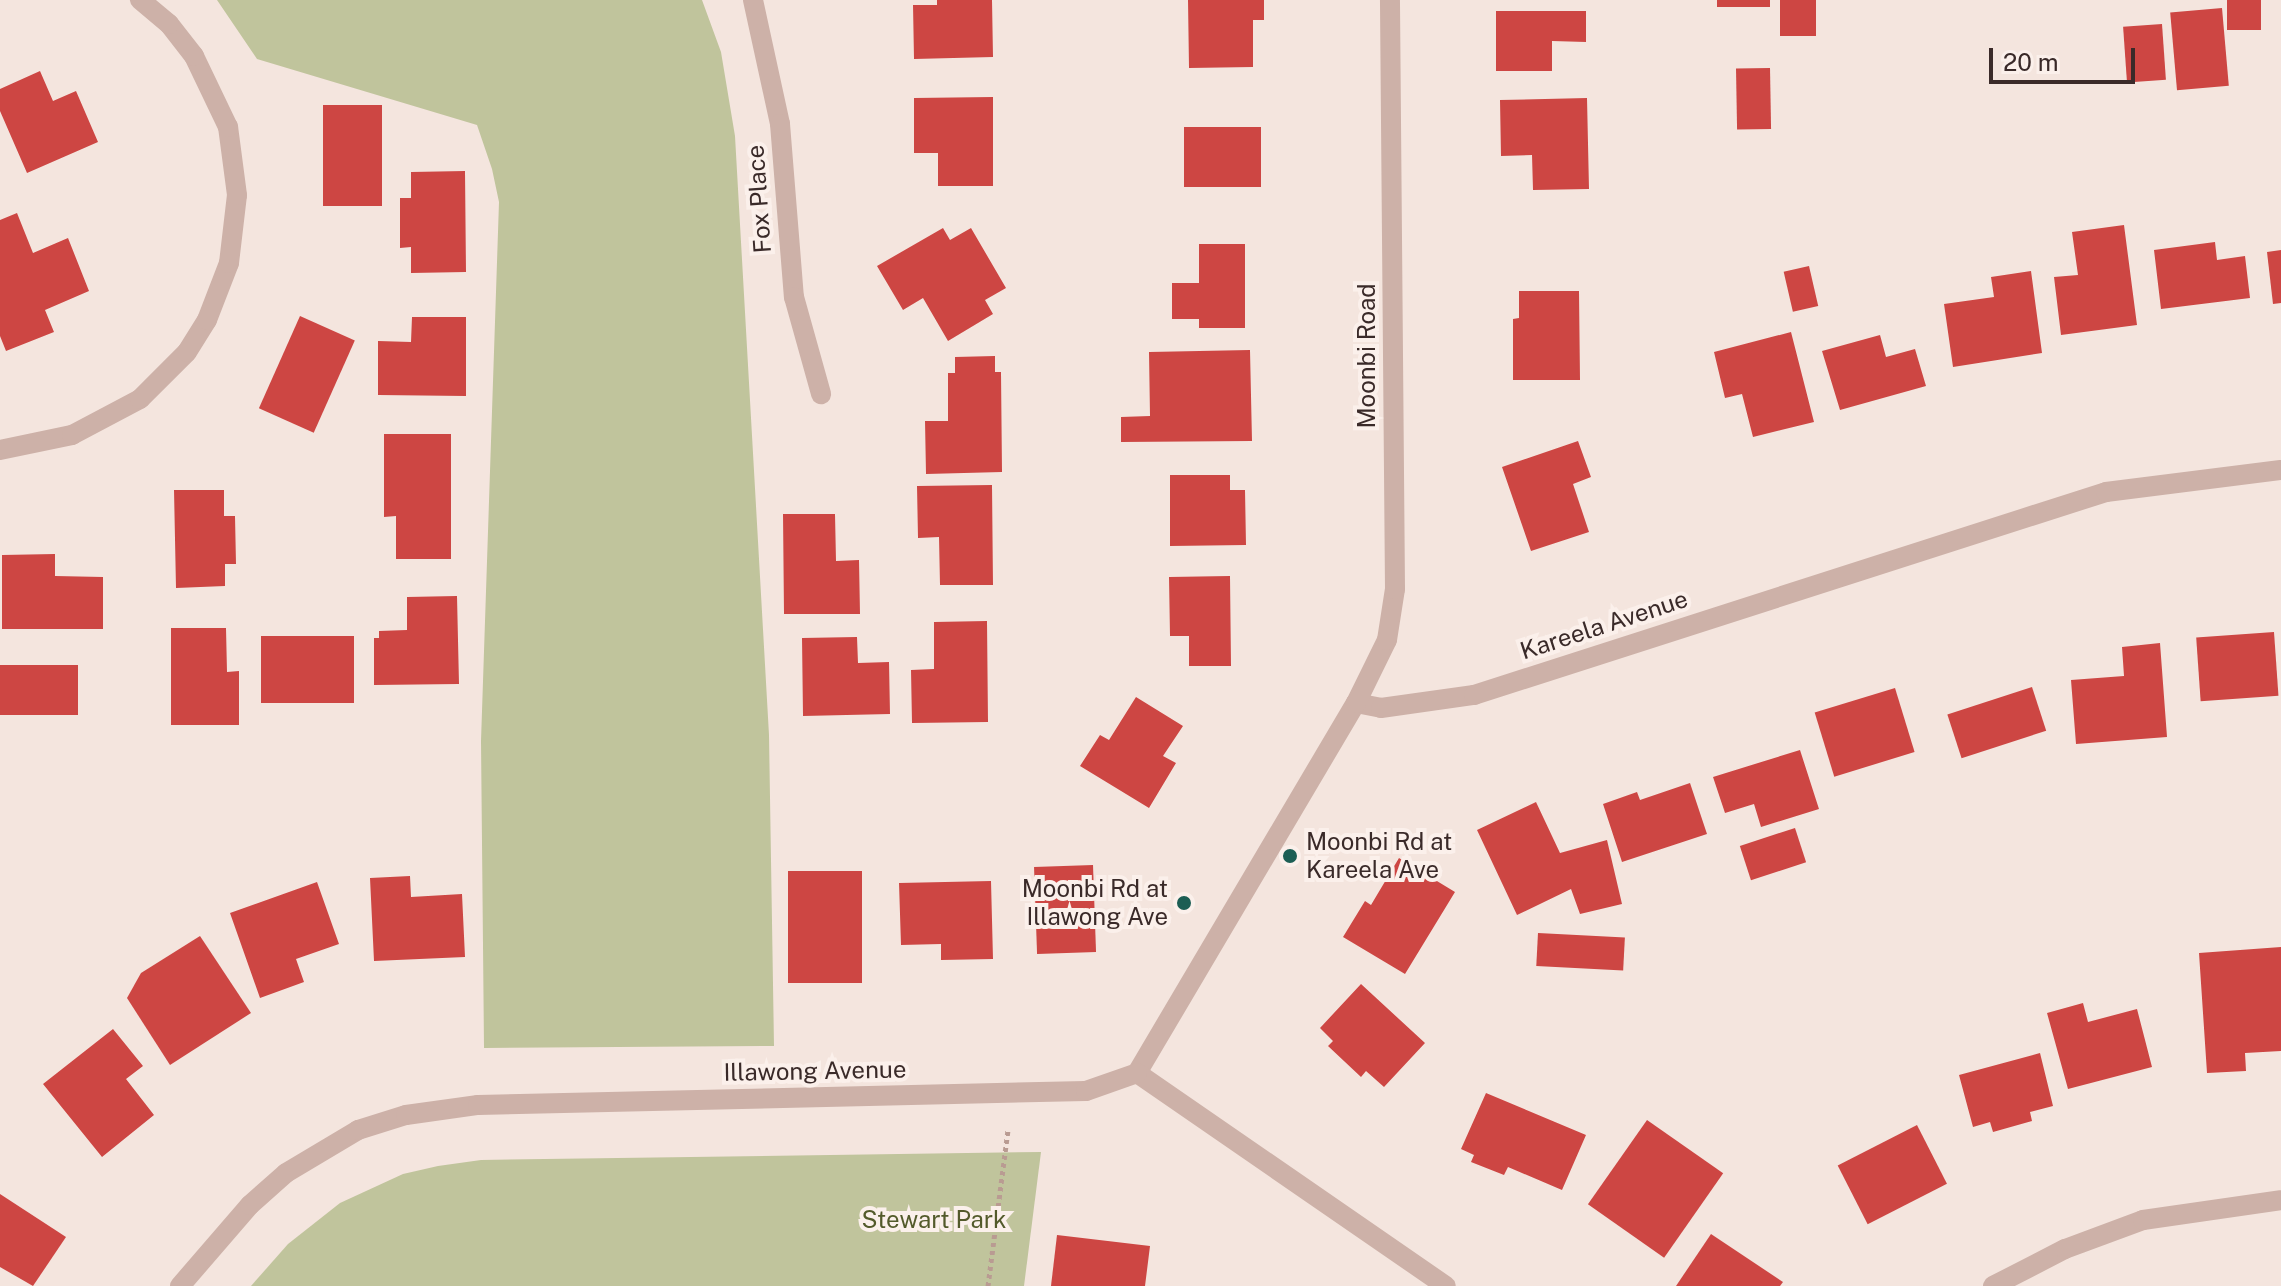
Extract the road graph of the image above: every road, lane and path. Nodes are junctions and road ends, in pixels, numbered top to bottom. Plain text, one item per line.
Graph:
1 (140, 0) edge
2 (753, 0) edge
3 (1390, 0) edge
4 (821, 394) dead end
5 (0, 450) edge
6 (2281, 470) edge
7 (1356, 703) junction
8 (1137, 1073) junction
9 (1013, 1092) junction
10 (2281, 1200) edge
11 (180, 1286) edge
12 (988, 1286) edge
13 (1446, 1286) edge
14 (1993, 1286) edge

1 - 5 street
2 - 4 street, Fox Place
3 - 7 street, Moonbi Road
6 - 7 street, Kareela Avenue
7 - 8 street
8 - 9 street, Illawong Avenue
8 - 13 street
9 - 11 street, Illawong Avenue
9 - 12 path
10 - 14 street

